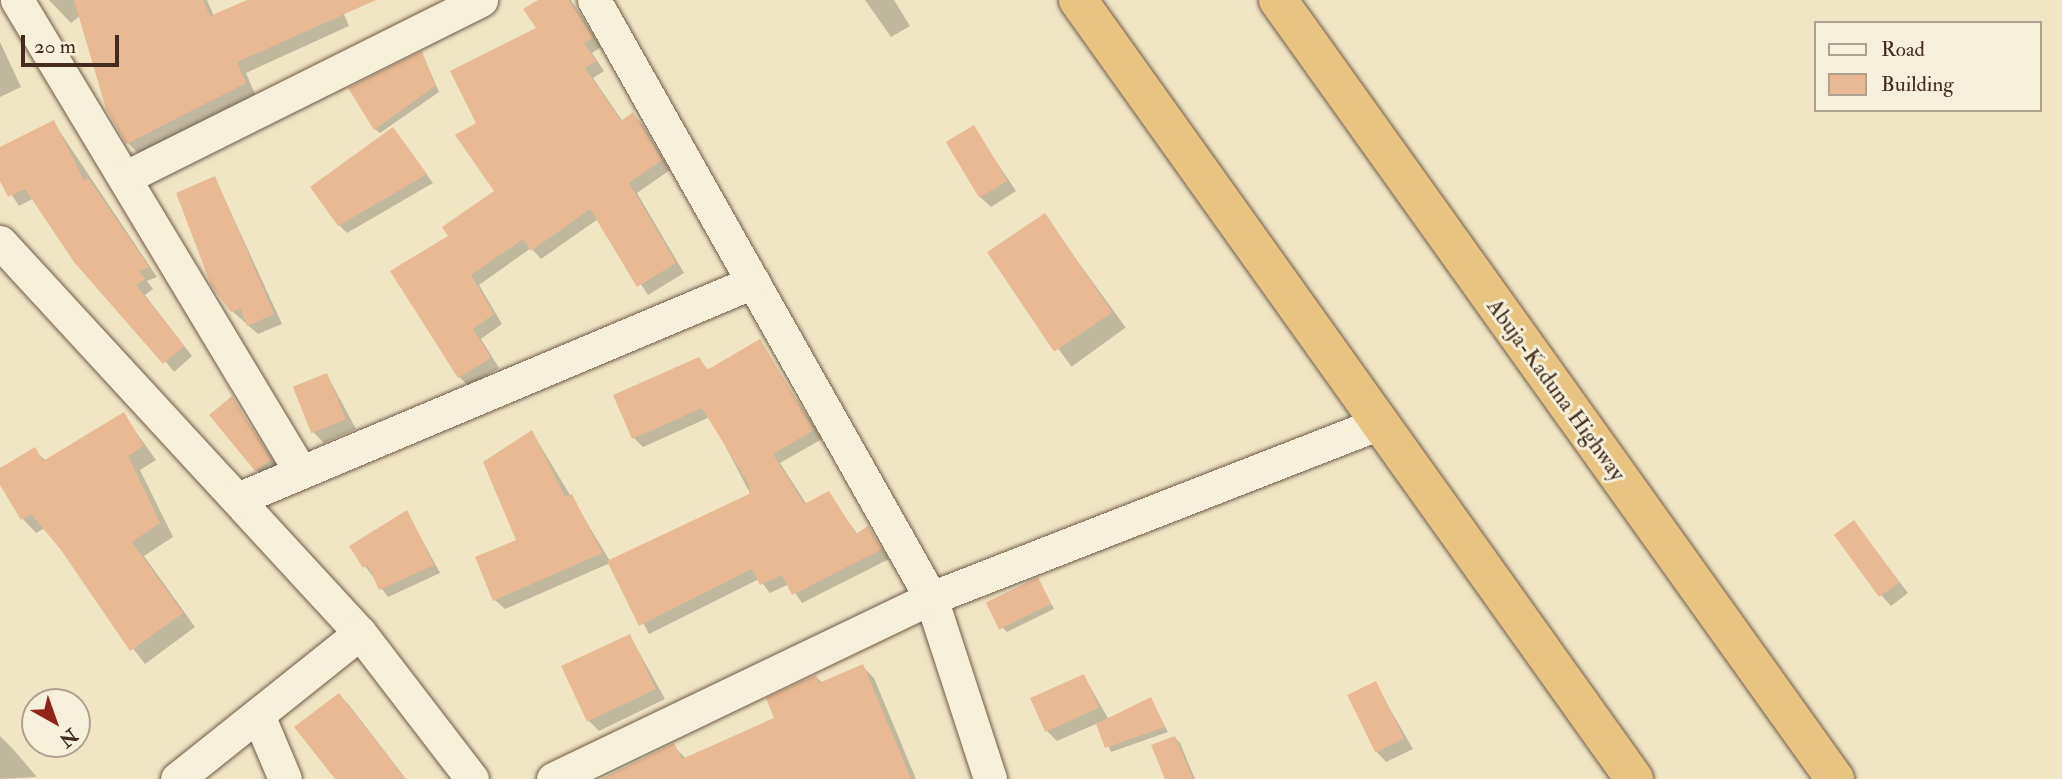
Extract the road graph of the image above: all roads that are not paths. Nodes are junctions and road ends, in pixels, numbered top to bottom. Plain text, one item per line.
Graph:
1 (17, 0) edge
2 (481, 0) edge
3 (594, 0) edge
4 (1078, 0) edge
5 (1278, 0) edge
6 (124, 178) junction
7 (0, 242) edge
8 (753, 282) junction
9 (1379, 423) junction
10 (299, 469) junction
11 (240, 498) junction
12 (931, 598) junction
13 (360, 633) junction
14 (258, 715) junction
15 (177, 779) edge
16 (285, 779) edge
17 (472, 779) edge
18 (553, 779) edge
19 (990, 779) edge
20 (1634, 779) edge
21 (1835, 779) edge

1 - 6 street
2 - 6 street
3 - 8 street
4 - 9 highway
5 - 21 highway, Abuja-Kaduna Highway
6 - 10 street
7 - 11 street
8 - 10 street
8 - 12 street
9 - 12 street
9 - 20 highway
10 - 11 street
11 - 13 street
12 - 18 street
12 - 19 street
13 - 14 street
13 - 17 street
14 - 15 street
14 - 16 street

